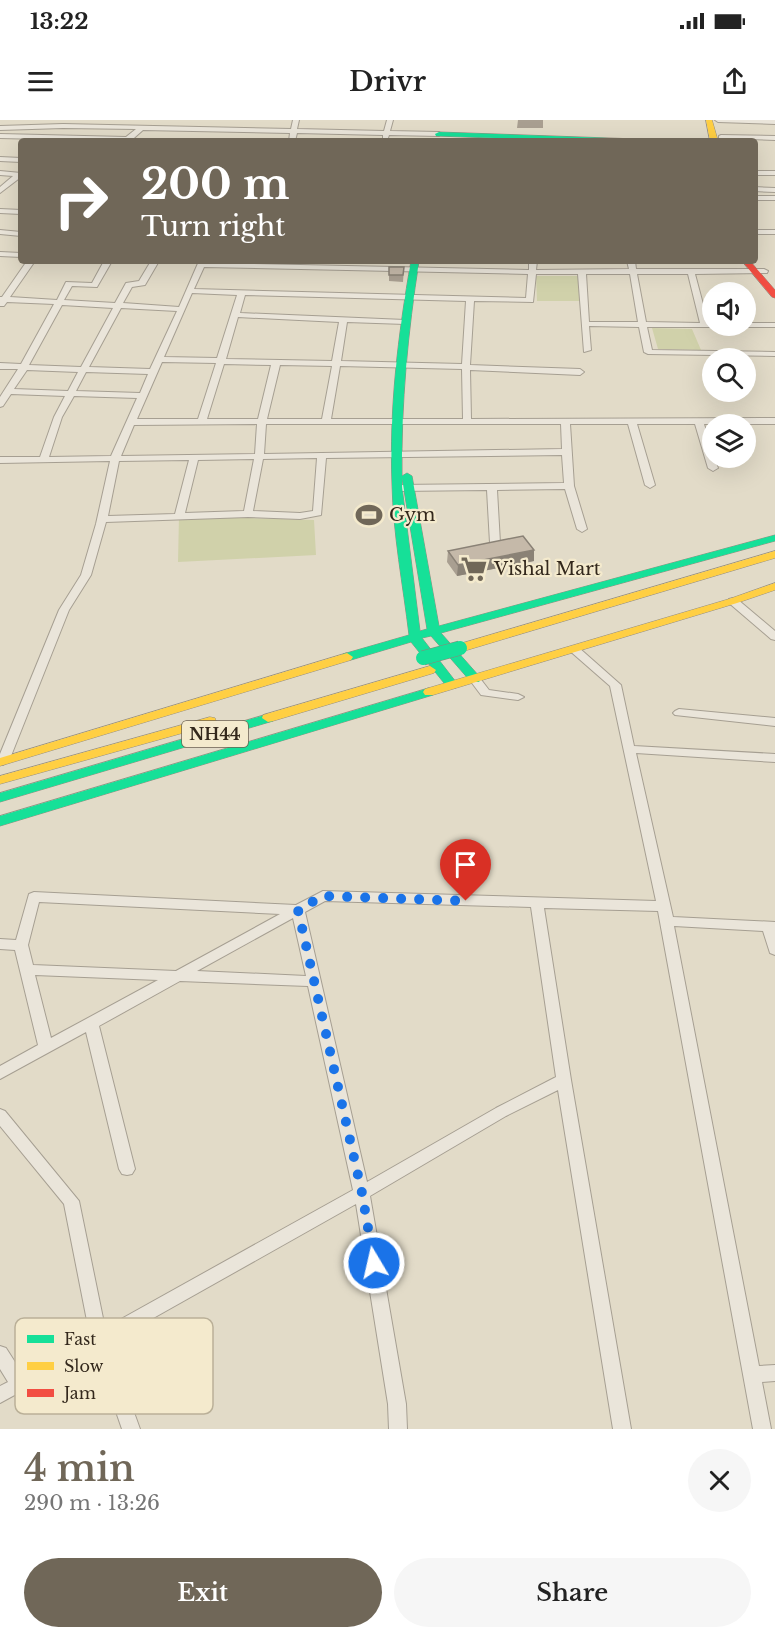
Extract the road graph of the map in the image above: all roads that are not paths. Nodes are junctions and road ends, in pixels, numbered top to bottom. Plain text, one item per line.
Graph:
1 (113, 120) edge
2 (230, 120) edge
3 (296, 120) edge
4 (390, 120) edge
5 (449, 120) edge
6 (775, 122) edge
7 (65, 123) edge
8 (0, 128) edge
9 (110, 128) junction
10 (141, 128) junction
11 (224, 130) junction
12 (717, 130) edge
13 (775, 130) edge
14 (294, 132) junction
15 (388, 133) junction
16 (441, 134) edge
17 (0, 136) edge
18 (85, 138) edge
19 (130, 138) edge
20 (220, 138) edge
21 (293, 138) edge
22 (386, 138) edge
23 (495, 138) edge
24 (775, 138) edge
25 (0, 159) edge
26 (18, 160) edge
27 (758, 165) edge
28 (775, 165) edge
29 (0, 173) edge
30 (758, 173) edge
31 (775, 173) edge
32 (18, 175) edge
33 (18, 176) edge
34 (758, 180) edge
35 (775, 181) edge
36 (758, 189) edge
37 (775, 190) edge
38 (0, 191) edge
39 (758, 198) edge
40 (775, 198) edge
41 (0, 211) edge
42 (18, 212) edge
43 (0, 232) edge
44 (758, 232) edge
45 (775, 232) edge
46 (18, 234) edge
47 (0, 254) edge
48 (18, 255) edge
49 (29, 264) edge
50 (106, 264) edge
51 (153, 264) edge
52 (202, 264) edge
53 (334, 264) edge
54 (532, 264) edge
55 (632, 264) edge
56 (691, 264) edge
57 (418, 265) edge
58 (758, 268) edge
59 (532, 272) junction
60 (582, 272) junction
61 (692, 272) junction
62 (633, 273) junction
63 (775, 285) edge
64 (190, 291) junction
65 (243, 292) junction
66 (775, 295) edge
67 (413, 298) junction
68 (471, 299) junction
69 (1, 301) edge
70 (59, 302) junction
71 (702, 303) edge
72 (116, 305) junction
73 (181, 309) junction
74 (235, 315) junction
75 (344, 318) junction
76 (405, 322) junction
77 (585, 324) junction
78 (642, 324) junction
79 (702, 325) edge
80 (756, 325) edge
81 (775, 325) edge
82 (587, 350) dead end
83 (775, 354) edge
84 (158, 359) junction
85 (220, 361) junction
86 (276, 363) junction
87 (334, 365) junction
88 (0, 366) edge
89 (405, 366) junction
90 (466, 366) junction
91 (24, 367) junction
92 (84, 369) junction
93 (152, 372) junction
94 (580, 372) dead end
95 (9, 391) junction
96 (71, 392) junction
97 (144, 396) junction
98 (0, 404) edge
99 (262, 421) junction
100 (699, 421) junction
101 (775, 421) edge
102 (130, 422) junction
103 (202, 422) junction
104 (400, 422) junction
105 (467, 422) junction
106 (565, 422) junction
107 (632, 422) junction
108 (326, 423) junction
109 (702, 431) edge
110 (567, 452) junction
111 (400, 454) junction
112 (259, 455) junction
113 (322, 455) junction
114 (194, 457) junction
115 (114, 458) junction
116 (44, 459) junction
117 (0, 460) edge
118 (650, 485) dead end
119 (569, 486) junction
120 (492, 487) junction
121 (403, 488) junction
122 (248, 514) junction
123 (179, 516) junction
124 (102, 519) junction
125 (582, 529) dead end
126 (775, 538) edge
127 (495, 543) edge
128 (775, 554) edge
129 (775, 568) edge
130 (775, 586) edge
131 (734, 601) junction
132 (434, 632) junction
133 (775, 637) edge
134 (415, 638) junction
135 (574, 649) junction
136 (462, 654) junction
137 (427, 664) junction
138 (475, 679) junction
139 (452, 686) junction
140 (518, 697) dead end
141 (679, 713) dead end
142 (775, 722) edge
143 (0, 733) edge
144 (13, 734) junction
145 (629, 749) junction
146 (775, 759) edge
147 (2, 762) edge
148 (0, 780) edge
149 (0, 798) edge
150 (0, 821) edge
151 (537, 903) junction
152 (298, 910) junction
153 (665, 914) junction
154 (772, 927) edge
155 (0, 944) edge
156 (21, 945) junction
157 (775, 950) edge
158 (27, 970) junction
159 (175, 977) junction
160 (315, 981) junction
161 (91, 1023) junction
162 (46, 1048) junction
163 (0, 1073) edge
164 (564, 1080) junction
165 (0, 1115) edge
166 (127, 1169) dead end
167 (362, 1193) junction
168 (95, 1318) edge
169 (137, 1318) edge
170 (0, 1354) edge
171 (775, 1373) edge
172 (752, 1374) junction
173 (15, 1378) edge
174 (15, 1386) edge
175 (0, 1395) edge
176 (126, 1414) edge
177 (131, 1429) edge
178 (398, 1429) edge
179 (622, 1429) edge
180 (762, 1429) edge

1 - 9 street
2 - 11 street
3 - 14 street
4 - 15 street
5 - 16 main road
6 - 12 street
7 - 8 street
7 - 9 street
9 - 10 street
10 - 11 street
10 - 19 street
11 - 14 street
11 - 20 street
12 - 13 street
12 - 24 street
14 - 15 street
14 - 21 street
15 - 16 street
15 - 22 street
16 - 23 main road
17 - 18 street
25 - 26 street
27 - 28 street
29 - 32 street
30 - 31 street
33 - 38 street
34 - 35 street
36 - 37 street
39 - 40 street
41 - 42 street
43 - 46 street
44 - 45 street
47 - 48 street
49 - 69 street
50 - 70 street
51 - 72 street
52 - 64 street
53 - 57 street
54 - 59 street
55 - 62 street
56 - 61 street
57 - 59 street
57 - 67 main road
58 - 61 street
58 - 63 main road
58 - 66 main road
59 - 60 street
59 - 68 street
60 - 62 street
60 - 77 street
61 - 62 street
61 - 71 street
62 - 78 street
64 - 65 street
64 - 73 street
65 - 67 street
65 - 74 street
67 - 68 street
67 - 76 main road
67 - 89 main road
68 - 90 street
69 - 70 street
70 - 72 street
70 - 91 street
72 - 73 street
72 - 92 street
73 - 84 street
74 - 75 street
74 - 85 street
75 - 76 street
75 - 87 street
76 - 89 main road
77 - 78 street
77 - 82 street
78 - 79 street
78 - 83 street
80 - 81 street
84 - 85 street
84 - 93 street
85 - 86 street
85 - 103 street
86 - 87 street
86 - 99 street
87 - 89 street
87 - 108 street
88 - 91 street
89 - 90 street
89 - 104 main road
90 - 94 street
90 - 105 street
91 - 92 street
91 - 95 street
92 - 93 street
92 - 96 street
93 - 97 street
95 - 96 street
95 - 98 street
96 - 97 street
96 - 116 street
97 - 102 street
99 - 103 street
99 - 108 street
99 - 112 street
100 - 101 street
100 - 107 street
100 - 109 street
102 - 103 street
102 - 115 street
104 - 105 street
104 - 108 street
104 - 111 main road
105 - 106 street
106 - 107 street
106 - 110 street
107 - 118 street
110 - 111 street
110 - 119 street
111 - 113 street
111 - 121 main road
112 - 113 street
112 - 114 street
112 - 122 street
113 - 122 street
114 - 115 street
114 - 123 street
115 - 116 street
115 - 124 street
116 - 117 street
119 - 120 street
119 - 125 street
120 - 121 street
120 - 127 street
121 - 132 main road
121 - 134 main road
122 - 123 street
123 - 124 street
124 - 144 street
126 - 132 main road
128 - 136 main road, NH44
129 - 136 main road, NH44
130 - 131 main road
131 - 133 street
131 - 135 main road
132 - 134 main road
132 - 138 main road
134 - 139 main road
134 - 147 main road
135 - 138 main road
135 - 145 street
136 - 137 main road, NH44, bridge
137 - 148 main road, NH44
137 - 149 main road, NH44
138 - 139 main road
138 - 140 street
139 - 150 main road
141 - 142 street
143 - 144 street
144 - 147 street
145 - 146 street
145 - 153 street
151 - 152 street
151 - 153 street
151 - 164 street
152 - 156 street
152 - 159 street
152 - 160 street
153 - 154 street
153 - 172 street
154 - 157 street
155 - 156 street
156 - 158 street
158 - 159 street
158 - 162 street
159 - 160 street
159 - 161 street
160 - 167 street
161 - 162 street
161 - 166 street
162 - 163 street
164 - 167 street
164 - 179 street
165 - 168 street
167 - 169 street
167 - 178 street
170 - 173 street
171 - 172 street
172 - 180 street
174 - 175 street
176 - 177 street

